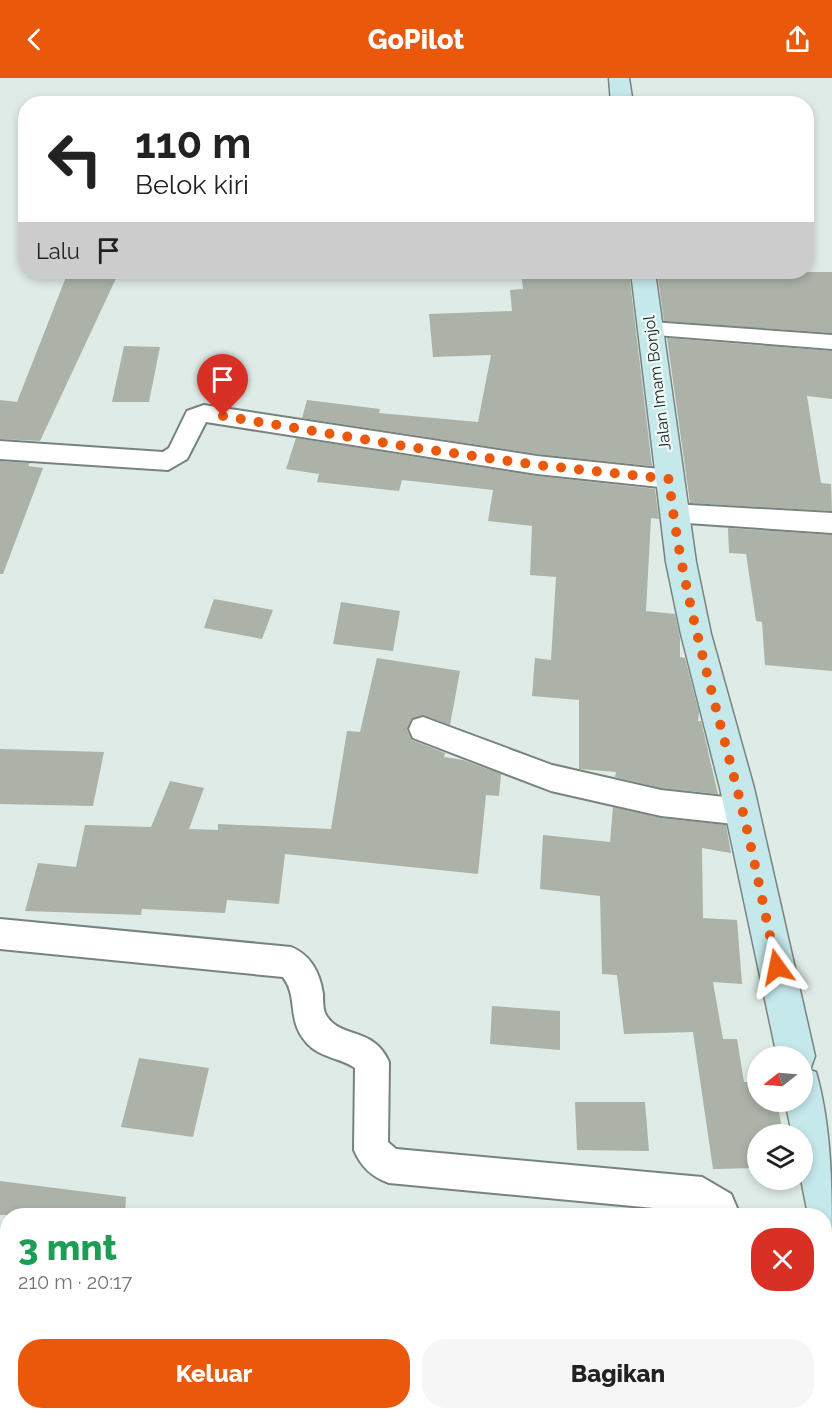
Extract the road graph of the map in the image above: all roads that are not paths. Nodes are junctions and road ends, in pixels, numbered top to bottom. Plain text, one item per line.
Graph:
1 (619, 78) edge
2 (621, 96) edge
3 (644, 279) edge
4 (651, 329) junction
5 (832, 342) edge
6 (0, 450) edge
7 (669, 479) junction
8 (673, 513) junction
9 (832, 523) edge
10 (423, 729) dead end
11 (743, 812) junction
12 (0, 934) edge
13 (794, 1046) edge
14 (807, 1112) edge
15 (718, 1208) edge
16 (828, 1208) edge

1 - 2 main road
3 - 4 main road, Jalan Imam Bonjol
4 - 5 street
4 - 7 main road, Jalan Imam Bonjol
6 - 7 street
7 - 8 main road, Jalan Imam Bonjol
8 - 9 street
8 - 11 main road, Jalan Imam Bonjol
10 - 11 street
11 - 13 main road, Jalan Imam Bonjol
12 - 15 street
14 - 16 main road

